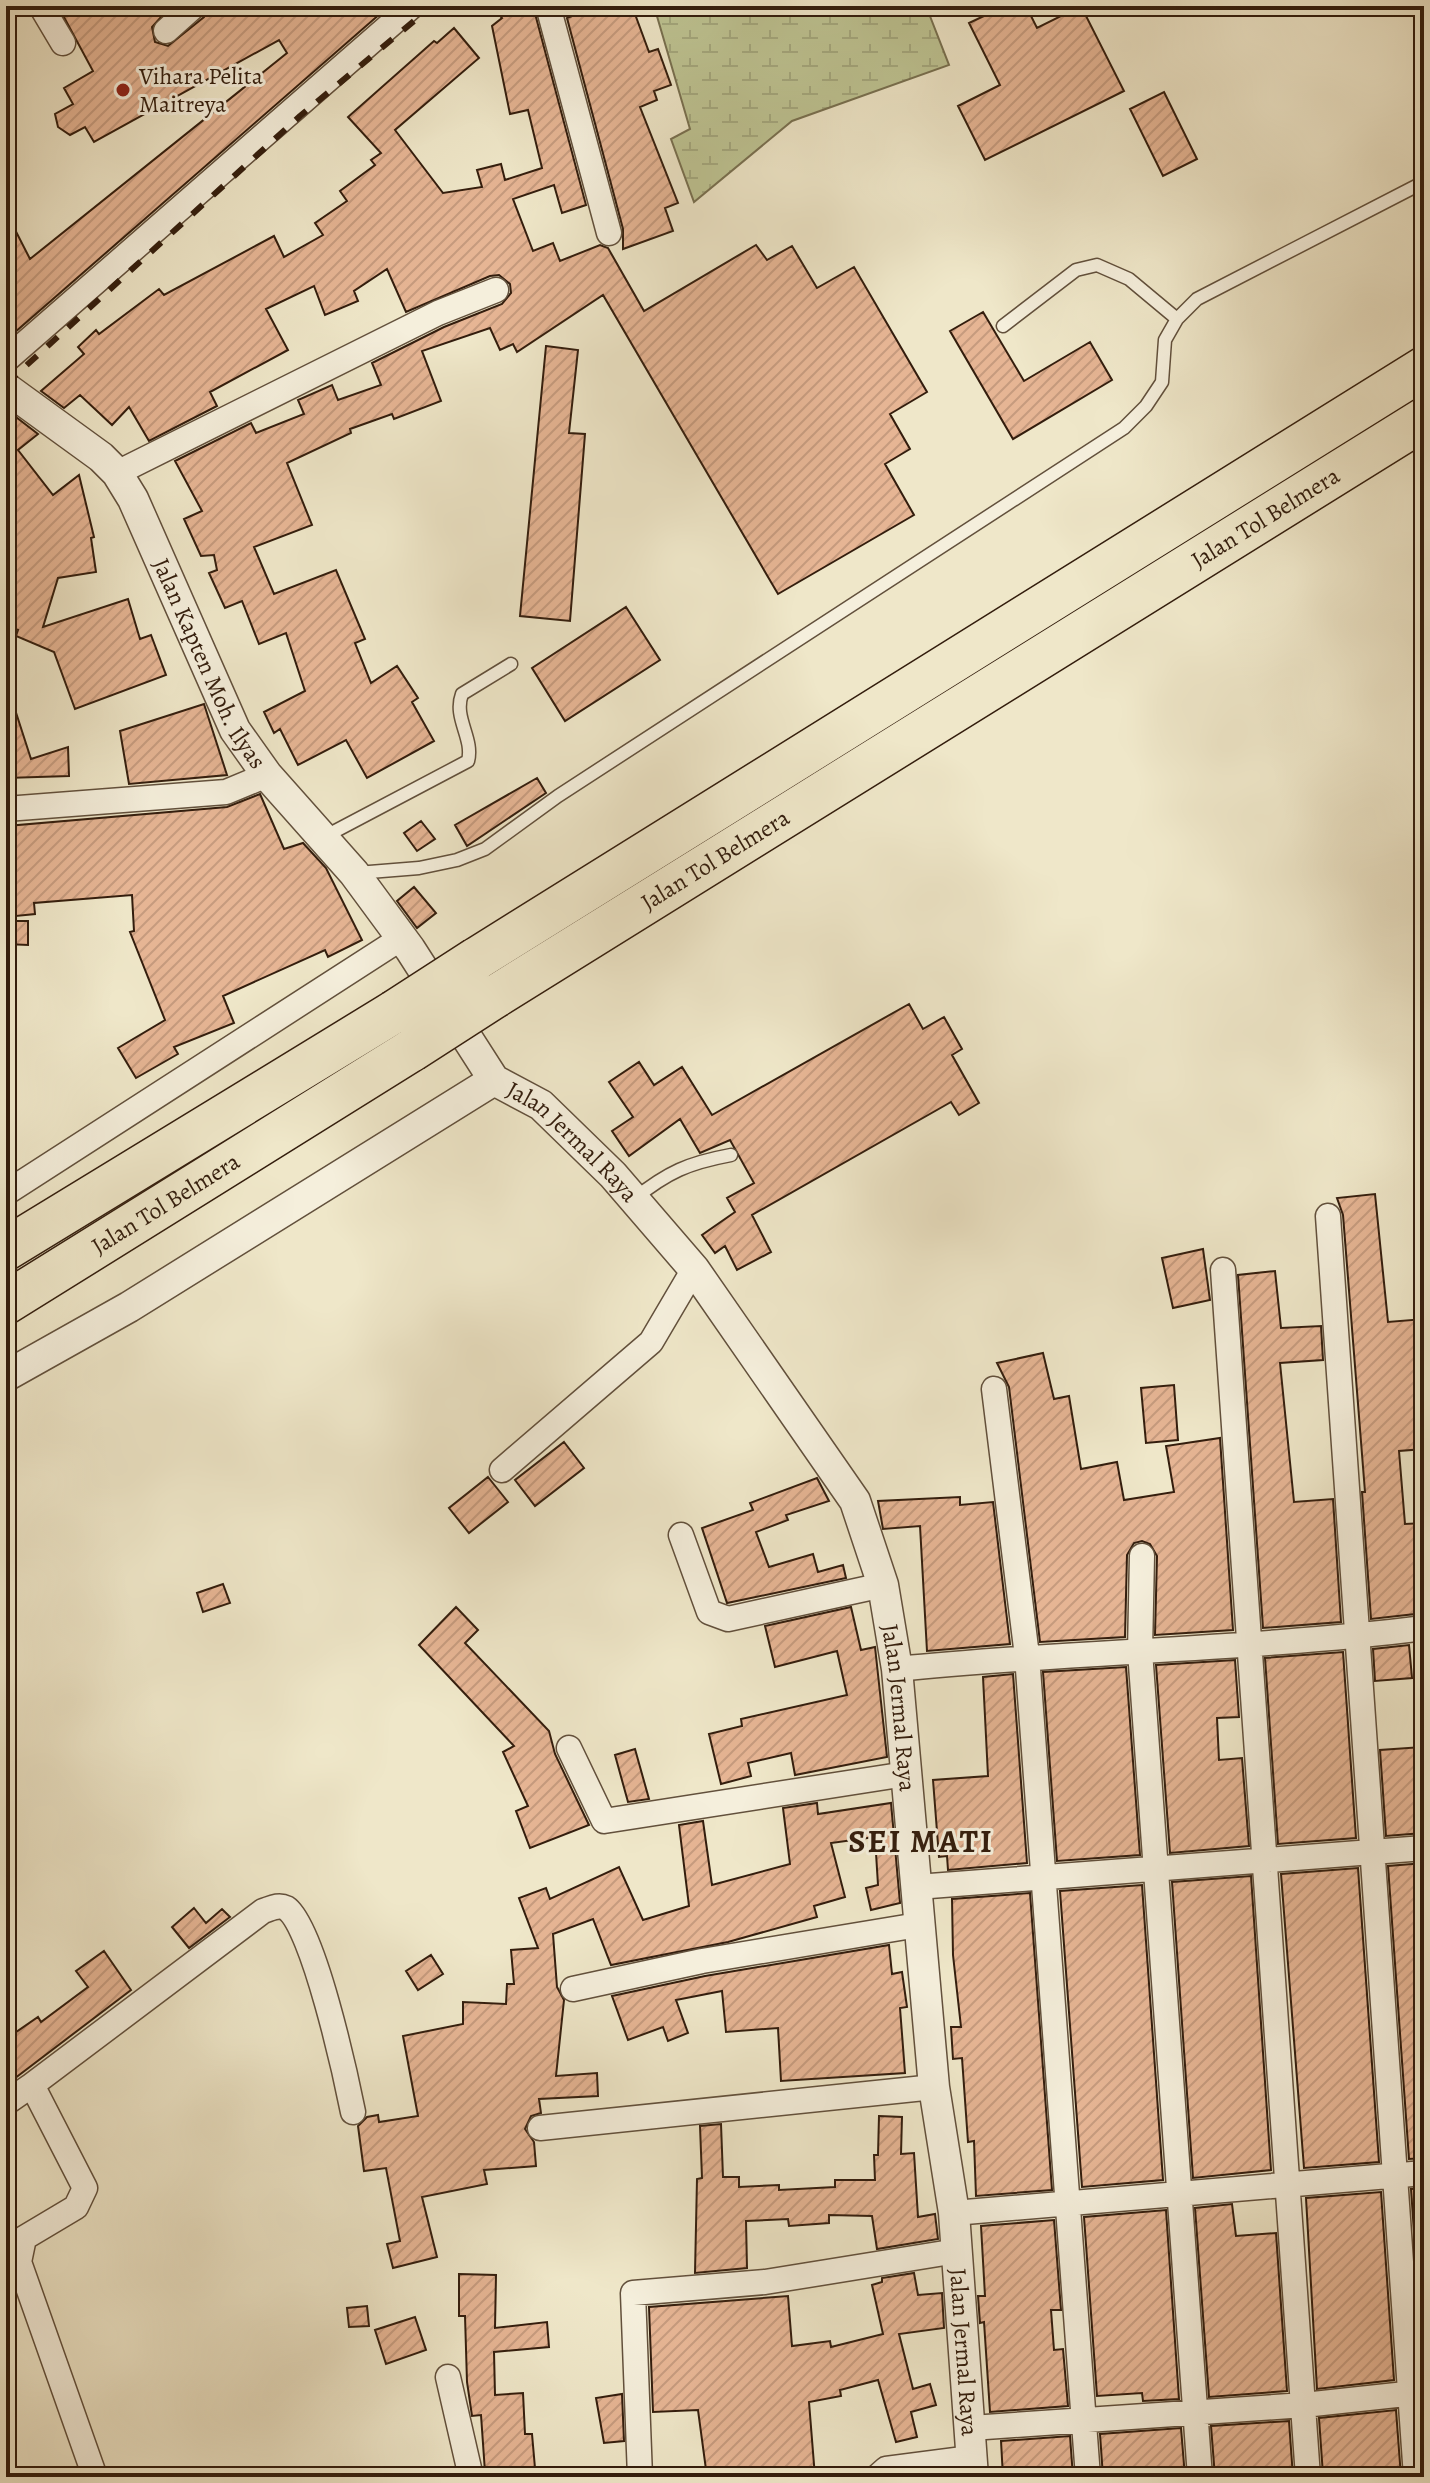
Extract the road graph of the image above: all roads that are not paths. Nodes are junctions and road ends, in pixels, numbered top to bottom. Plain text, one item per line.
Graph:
1 (41, 6) edge
2 (194, 6) edge
3 (412, 6) edge
4 (548, 6) edge
5 (166, 31) dead end
6 (63, 43) dead end
7 (1424, 182) edge
8 (609, 233) dead end
9 (496, 290) dead end
10 (1177, 319) junction
11 (1003, 326) dead end
12 (6, 360) edge
13 (1424, 368) edge
14 (6, 388) edge
15 (1424, 419) edge
16 (117, 473) junction
17 (511, 664) dead end
18 (267, 775) junction
19 (6, 809) edge
20 (324, 837) junction
21 (354, 873) junction
22 (405, 944) junction
23 (494, 1080) junction
24 (731, 1155) dead end
25 (6, 1193) edge
26 (634, 1200) junction
27 (1328, 1216) dead end
28 (6, 1249) edge
29 (694, 1269) junction
30 (1223, 1270) dead end
31 (6, 1303) edge
32 (6, 1376) edge
33 (994, 1389) dead end
34 (502, 1470) dead end
35 (681, 1535) dead end
36 (1142, 1556) dead end
37 (883, 1585) junction
38 (1424, 1628) edge
39 (1358, 1636) junction
40 (1249, 1647) junction
41 (1140, 1651) junction
42 (1027, 1656) junction
43 (897, 1669) junction
44 (569, 1748) dead end
45 (906, 1774) junction
46 (1424, 1848) edge
47 (1373, 1852) junction
48 (1264, 1860) junction
49 (1155, 1869) junction
50 (1043, 1877) junction
51 (917, 1887) junction
52 (918, 1925) junction
53 (573, 1989) dead end
54 (32, 2085) junction
55 (934, 2087) junction
56 (6, 2103) edge
57 (353, 2112) dead end
58 (540, 2128) dead end
59 (1424, 2173) edge
60 (1396, 2175) junction
61 (1287, 2184) junction
62 (1179, 2194) junction
63 (1067, 2203) junction
64 (954, 2213) junction
65 (957, 2251) junction
66 (448, 2377) dead end
67 (1417, 2393) edge
68 (1304, 2405) junction
69 (1195, 2412) junction
70 (1084, 2420) junction
71 (971, 2428) junction
72 (972, 2468) edge
73 (95, 2477) edge
74 (471, 2477) edge
75 (640, 2477) edge
76 (877, 2477) edge
77 (1088, 2477) edge
78 (1200, 2477) edge
79 (1308, 2477) edge
80 (1416, 2477) edge

1 - 6 street
2 - 5 street
3 - 12 street
4 - 8 street
7 - 10 lane
9 - 16 street
10 - 11 lane
10 - 21 lane
13 - 28 highway, Jalan Tol Belmera, bridge
14 - 16 street, Jalan Kapten Moh. Ilyas
15 - 31 highway, Jalan Tol Belmera, bridge
16 - 18 street, Jalan Kapten Moh. Ilyas
17 - 20 lane
18 - 19 street
18 - 20 street, Jalan Kapten Moh. Ilyas
20 - 21 street, Jalan Kapten Moh. Ilyas
21 - 22 street, Jalan Kapten Moh. Ilyas
22 - 23 street, Jalan Kapten Moh. Ilyas
22 - 25 street
23 - 26 street, Jalan Jermal Raya
23 - 32 street
24 - 26 lane
26 - 29 street, Jalan Jermal Raya
27 - 39 street
29 - 34 street
29 - 37 street, Jalan Jermal Raya
30 - 40 street
33 - 42 street
35 - 37 street
36 - 41 street
37 - 43 street, Jalan Jermal Raya
38 - 39 street
39 - 40 street
39 - 47 street
40 - 41 street
40 - 48 street
41 - 42 street
41 - 49 street
42 - 43 street
42 - 50 street
43 - 45 street, Jalan Jermal Raya
44 - 45 street
45 - 51 street, Jalan Jermal Raya
46 - 47 street
47 - 48 street
47 - 60 street
48 - 49 street
48 - 61 street
49 - 50 street
49 - 62 street
50 - 51 street
50 - 63 street
51 - 52 street, Jalan Jermal Raya
52 - 53 street
52 - 55 street, Jalan Jermal Raya
54 - 56 street
54 - 57 street
54 - 73 street
55 - 58 street
55 - 64 street, Jalan Jermal Raya
59 - 60 street
60 - 61 street
60 - 67 street
61 - 62 street
61 - 68 street
62 - 63 street
62 - 69 street
63 - 64 street
63 - 70 street
64 - 65 street, Jalan Jermal Raya
65 - 71 street, Jalan Jermal Raya
65 - 75 street
66 - 74 street
67 - 68 street
67 - 80 street
68 - 69 street
68 - 79 street
69 - 70 street
69 - 78 street
70 - 71 street
70 - 77 street
71 - 72 street, Jalan Jermal Raya
72 - 76 street

